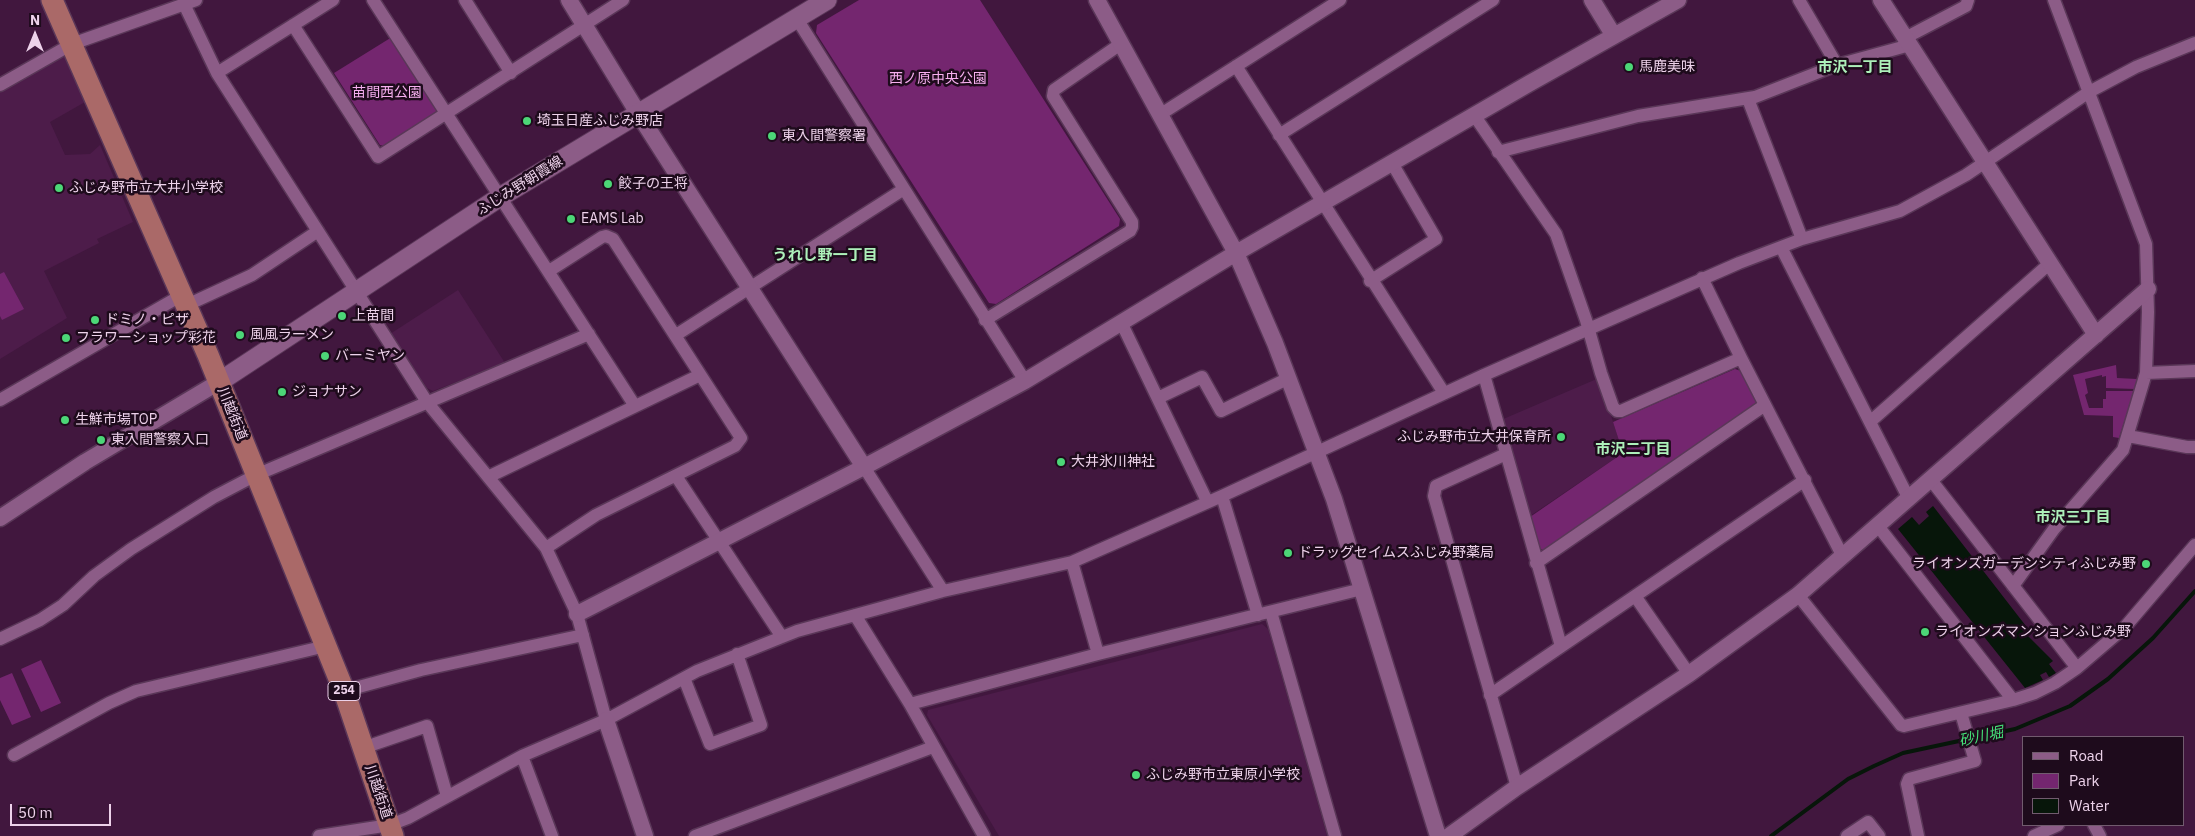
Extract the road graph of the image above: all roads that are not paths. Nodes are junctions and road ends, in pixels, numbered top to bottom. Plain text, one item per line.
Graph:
1 (52, 0) edge
2 (196, 0) edge
3 (333, 0) edge
4 (373, 0) edge
5 (465, 0) edge
6 (569, 0) edge
7 (623, 0) edge
8 (827, 0) edge
9 (1097, 0) edge
10 (1340, 0) edge
11 (1493, 0) edge
12 (1592, 0) edge
13 (1678, 0) edge
14 (1799, 0) edge
15 (1881, 0) edge
16 (1968, 0) edge
17 (2054, 0) edge
18 (184, 4) junction
19 (797, 19) junction
20 (293, 25) junction
21 (584, 25) junction
22 (1614, 36) junction
23 (1908, 42) junction
24 (1122, 43) junction
25 (2195, 43) edge
26 (72, 44) junction
27 (1837, 65) junction
28 (1236, 66) junction
29 (217, 73) junction
30 (511, 73) junction
31 (0, 85) edge
32 (2089, 92) junction
33 (1748, 99) junction
34 (638, 113) junction
35 (447, 114) junction
36 (1161, 114) junction
37 (1474, 115) junction
38 (1280, 135) junction
39 (1498, 152) junction
40 (1392, 163) junction
41 (1984, 163) junction
42 (904, 189) junction
43 (500, 197) junction
44 (1322, 203) junction
45 (318, 231) junction
46 (1802, 239) junction
47 (1781, 247) junction
48 (1236, 252) junction
49 (2049, 264) junction
50 (549, 271) junction
51 (1702, 278) junction
52 (1370, 280) junction
53 (750, 288) junction
54 (2148, 289) junction
55 (357, 291) junction
56 (185, 300) junction
57 (985, 320) junction
58 (1121, 322) junction
59 (1589, 328) junction
60 (589, 334) junction
61 (676, 335) junction
62 (2096, 335) junction
63 (1741, 358) junction
64 (2195, 371) edge
65 (2146, 373) junction
66 (700, 375) junction
67 (1484, 375) junction
68 (1289, 378) junction
69 (1025, 381) junction
70 (219, 382) junction
71 (1444, 393) junction
72 (1158, 398) junction
73 (0, 400) edge
74 (427, 402) junction
75 (1765, 405) junction
76 (635, 406) junction
77 (1871, 422) junction
78 (2128, 436) junction
79 (2195, 447) edge
80 (1318, 452) junction
81 (1506, 454) junction
82 (864, 467) junction
83 (256, 475) junction
84 (488, 476) junction
85 (676, 476) junction
86 (1805, 480) junction
87 (1931, 480) junction
88 (1222, 496) junction
89 (1909, 499) junction
90 (1207, 501) junction
91 (0, 518) edge
92 (1878, 526) junction
93 (719, 540) junction
94 (2195, 545) edge
95 (546, 548) junction
96 (1844, 557) junction
97 (1072, 562) junction
98 (1536, 563) junction
99 (2013, 586) junction
100 (1362, 589) junction
101 (943, 591) junction
102 (1798, 595) junction
103 (1635, 596) junction
104 (577, 614) junction
105 (1264, 614) junction
106 (855, 615) junction
107 (583, 635) junction
108 (782, 636) junction
109 (0, 639) edge
110 (326, 646) junction
111 (1561, 646) junction
112 (737, 654) junction
113 (1098, 654) junction
114 (2077, 668) junction
115 (1689, 674) junction
116 (684, 678) junction
117 (344, 691) junction
118 (1490, 694) junction
119 (2013, 700) junction
120 (910, 704) junction
121 (1963, 718) junction
122 (606, 720) junction
123 (934, 747) junction
124 (363, 748) junction
125 (14, 755) dead end
126 (522, 756) junction
127 (1517, 787) junction
128 (447, 796) junction
129 (2056, 826) edge
130 (392, 831) edge
131 (319, 836) edge
132 (552, 836) edge
133 (645, 836) edge
134 (694, 836) edge
135 (984, 836) edge
136 (1335, 836) edge
137 (1438, 836) edge
138 (1449, 836) edge
139 (1847, 836) edge
140 (1879, 836) edge
141 (1918, 836) edge
142 (2034, 836) edge

1 - 26 highway, 川越街道 / 254
2 - 18 street
3 - 20 street
4 - 35 street
5 - 30 street
6 - 21 street
7 - 21 street
8 - 19 main road, ふじみ野朝霞線
9 - 24 street
10 - 28 street
11 - 38 street
12 - 22 street
13 - 22 street
14 - 27 street
15 - 23 street
16 - 23 street
17 - 32 street
18 - 26 street
18 - 29 street
19 - 34 main road, ふじみ野朝霞線
19 - 42 street
20 - 29 street
20 - 35 street
21 - 30 street
21 - 34 street
22 - 37 street
23 - 27 street
23 - 41 street
24 - 36 street
24 - 57 street
25 - 32 street
26 - 31 street
26 - 56 highway, 川越街道 / 254
27 - 33 street
28 - 36 street
28 - 38 street
29 - 45 street
30 - 35 street
32 - 41 street
32 - 54 street
33 - 39 street
33 - 46 street
34 - 43 main road, ふじみ野朝霞線
34 - 53 street
35 - 43 street
36 - 48 street
37 - 39 street
37 - 40 street
38 - 44 street
39 - 59 street
40 - 44 street
40 - 52 street
41 - 46 street
41 - 49 street
42 - 53 street
42 - 57 street
43 - 50 street
43 - 55 main road, ふじみ野朝霞線
44 - 48 street
44 - 52 street
45 - 55 street
45 - 56 street
46 - 47 street
47 - 51 street
47 - 77 street
48 - 58 street
48 - 68 street
49 - 62 street
49 - 77 street
50 - 60 street
50 - 61 street
51 - 59 street
51 - 63 street
52 - 71 street
53 - 61 street
53 - 82 street
54 - 62 street
54 - 65 street
55 - 70 main road, ふじみ野朝霞線
55 - 74 street
56 - 70 highway, 川越街道 / 254
56 - 73 street
57 - 69 street
58 - 69 street
58 - 72 street
59 - 63 street
59 - 67 street
60 - 74 street
60 - 76 street
61 - 66 street
62 - 87 street
63 - 75 street
64 - 65 street
65 - 78 street
66 - 76 street
66 - 85 street
67 - 71 street
67 - 81 street
68 - 72 street
68 - 80 street
69 - 82 street
70 - 83 highway, 川越街道 / 254
70 - 91 street
71 - 80 street
72 - 90 street
74 - 83 street
74 - 84 street
75 - 86 street
75 - 98 street
76 - 84 street
77 - 89 street
78 - 79 street
78 - 99 street
80 - 88 street
80 - 100 street
81 - 98 street
81 - 118 street
82 - 93 street
82 - 101 street
83 - 109 street
83 - 110 highway, 川越街道 / 254
84 - 95 street
85 - 93 street
85 - 95 street
86 - 96 street
86 - 103 street
87 - 89 street
87 - 99 street
88 - 90 street
88 - 105 street
89 - 92 street
90 - 97 street
92 - 96 street
92 - 119 street
93 - 104 street
93 - 108 street
94 - 114 street
95 - 104 street
96 - 102 street
97 - 101 street
97 - 113 street
98 - 111 street
99 - 114 street
100 - 105 street
100 - 137 street
101 - 106 street
102 - 115 street
102 - 121 street
103 - 111 street
103 - 115 street
104 - 107 street
105 - 113 street
105 - 136 street
106 - 108 street
106 - 120 street
107 - 117 street
107 - 122 street
108 - 112 street
110 - 117 highway, 川越街道 / 254
110 - 125 street
111 - 118 street
112 - 116 street
112 - 116 street
113 - 120 street
114 - 119 street
115 - 127 street
116 - 122 street
117 - 124 highway, 川越街道 / 254
118 - 127 street
119 - 121 street
120 - 123 street
121 - 141 street
122 - 126 street
122 - 133 street
123 - 134 street
123 - 135 street
124 - 128 street
124 - 130 highway, 川越街道 / 254
126 - 128 street
126 - 132 street
127 - 138 street
128 - 130 street
129 - 142 street
130 - 131 street
139 - 140 street

